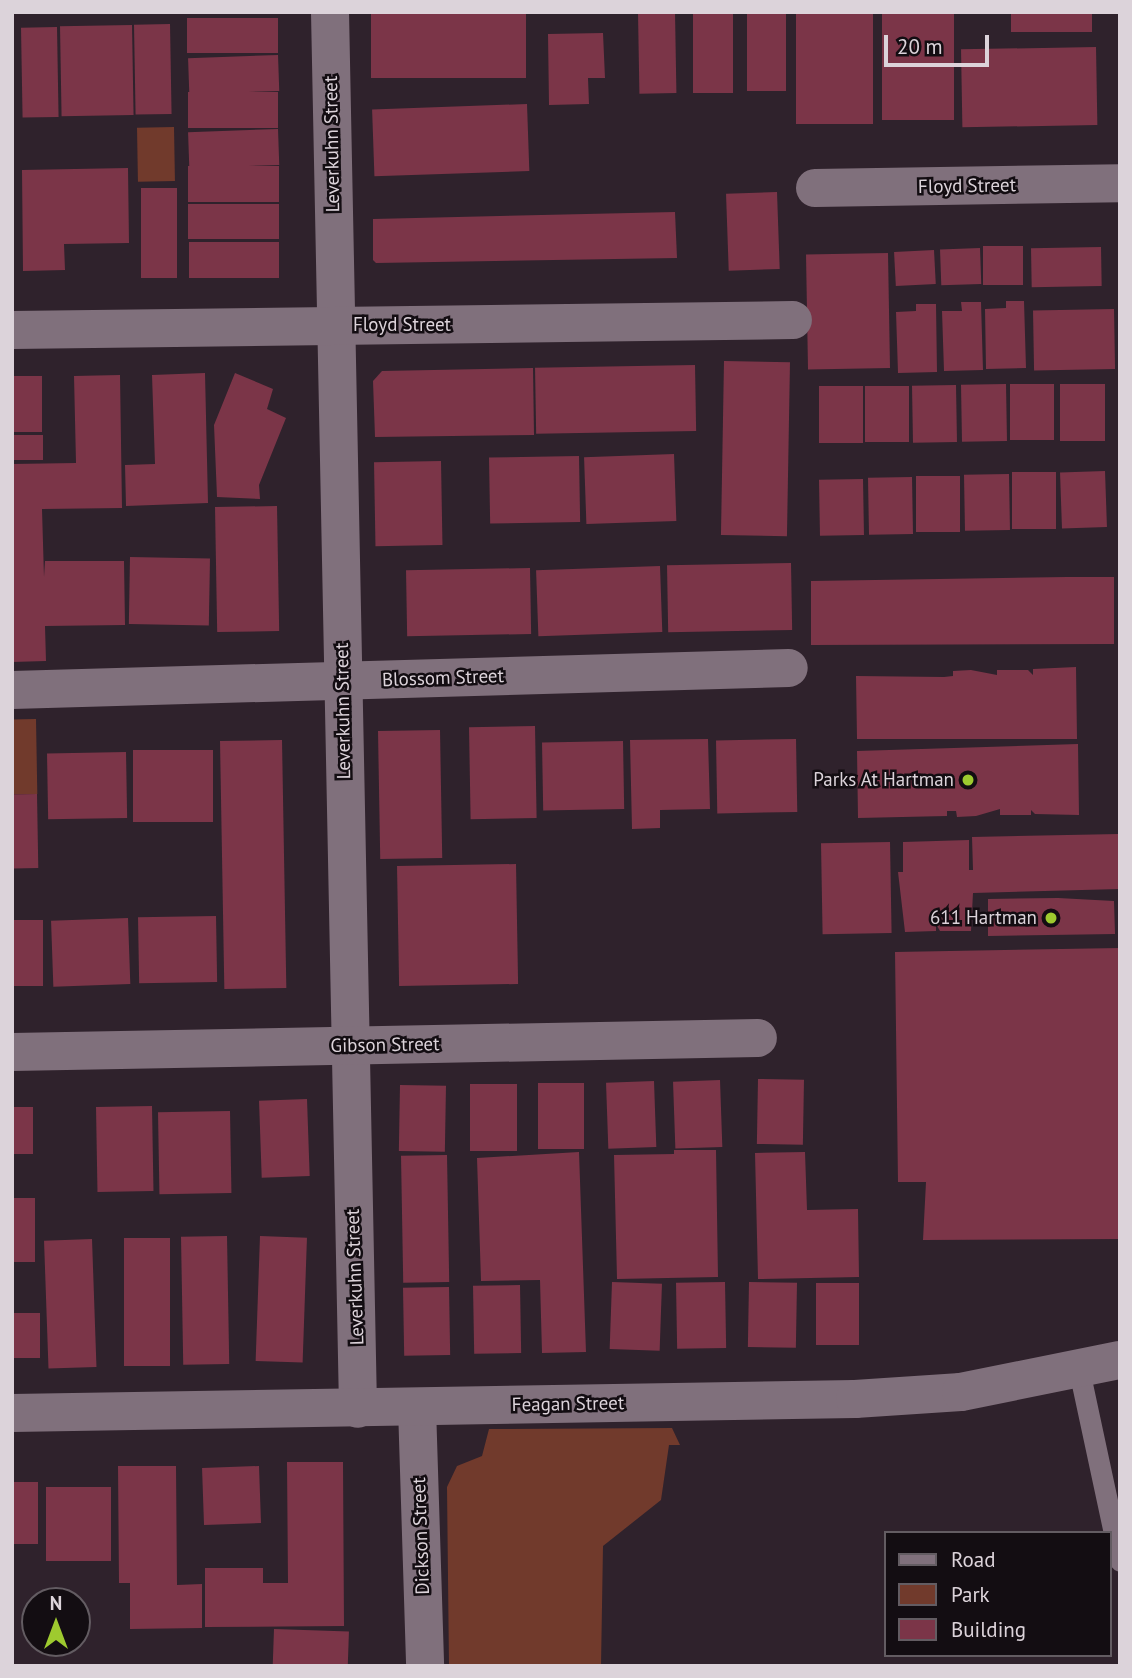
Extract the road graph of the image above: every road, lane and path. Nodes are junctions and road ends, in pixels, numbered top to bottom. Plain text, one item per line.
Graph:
1 (330, 12) edge
2 (1120, 183) edge
3 (815, 188) dead end
4 (793, 320) dead end
5 (335, 325) junction
6 (12, 330) edge
7 (789, 668) dead end
8 (343, 680) junction
9 (12, 690) edge
10 (758, 1038) dead end
11 (348, 1045) junction
12 (12, 1052) edge
13 (1120, 1360) edge
14 (1079, 1370) junction
15 (417, 1407) junction
16 (358, 1409) junction
17 (12, 1413) edge
18 (1120, 1561) edge
19 (425, 1666) edge

1 - 5 street, Leverkuhn Street
2 - 3 street, Floyd Street
4 - 5 street, Floyd Street
5 - 6 street, Floyd Street
5 - 8 street, Leverkuhn Street
7 - 8 street, Blossom Street
8 - 9 street, Blossom Street
8 - 11 street, Leverkuhn Street
10 - 11 street, Gibson Street
11 - 12 street, Gibson Street
11 - 16 street, Leverkuhn Street
13 - 14 street, Feagan Street
14 - 15 street, Feagan Street
14 - 18 lane
15 - 16 street, Feagan Street
15 - 19 street, Dickson Street
16 - 17 street, Feagan Street

